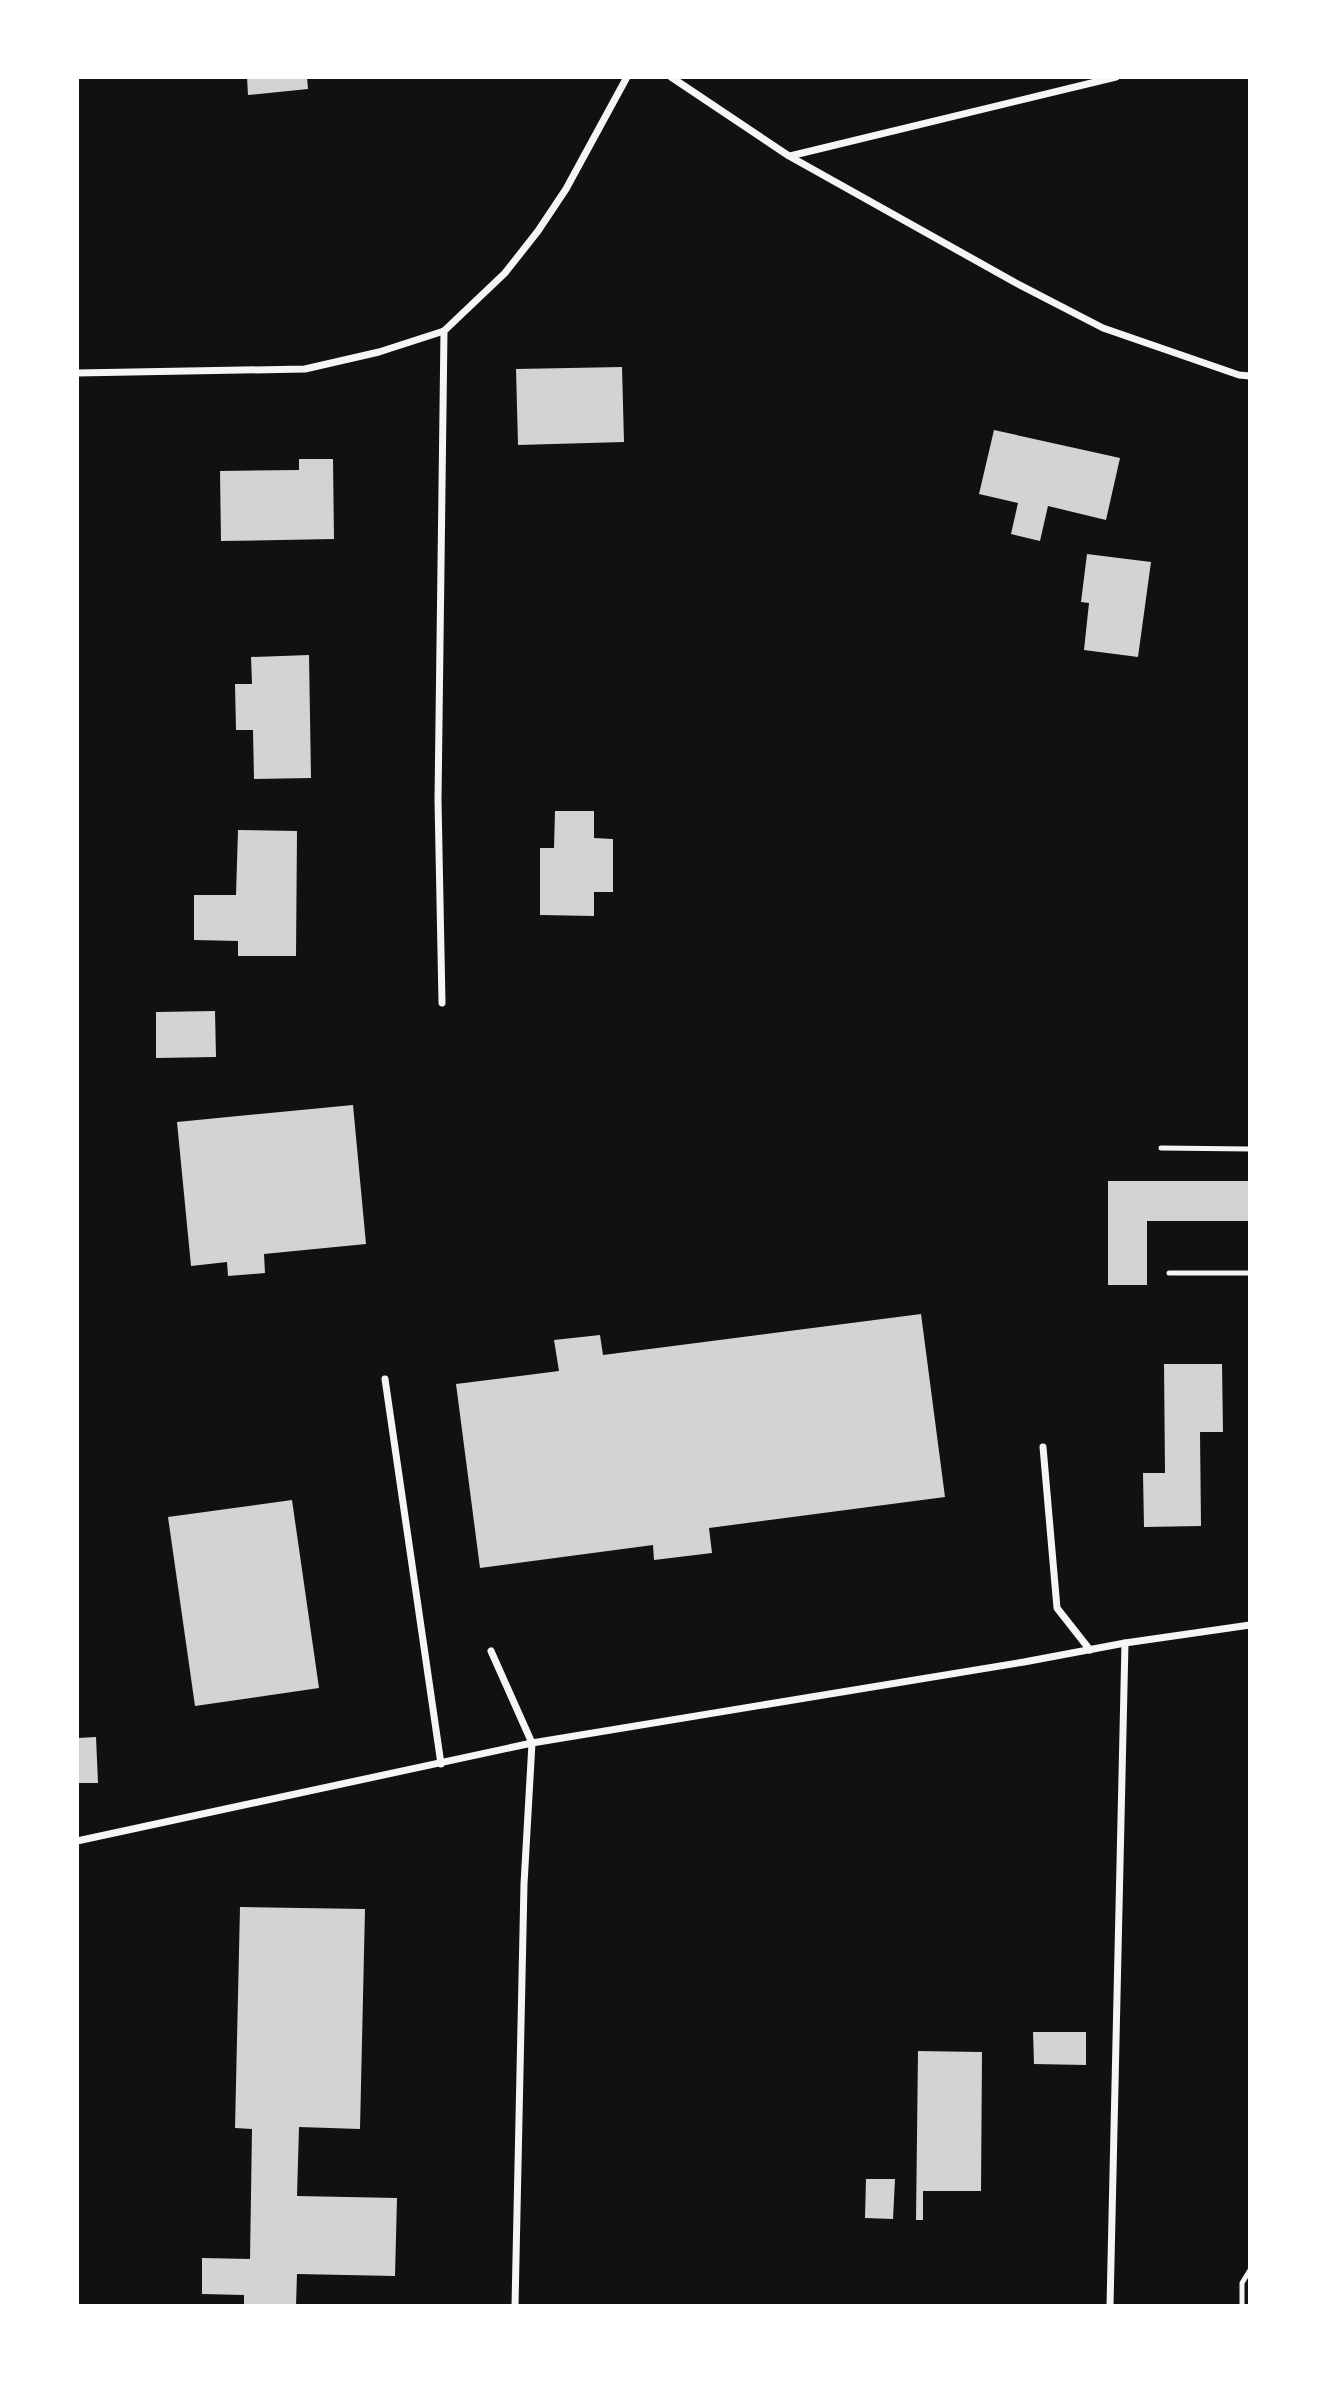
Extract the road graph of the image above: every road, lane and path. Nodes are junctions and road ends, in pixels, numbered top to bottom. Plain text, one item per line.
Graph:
1 (627, 77) edge
2 (671, 77) edge
3 (1116, 77) edge
4 (789, 156) junction
5 (444, 331) junction
6 (77, 373) edge
7 (1250, 376) edge
8 (442, 1003) dead end
9 (1161, 1148) dead end
10 (1250, 1149) edge
11 (1169, 1272) dead end
12 (1250, 1273) edge
13 (386, 1379) dead end
14 (1043, 1447) dead end
15 (1250, 1625) edge
16 (1125, 1643) junction
17 (1090, 1650) junction
18 (491, 1651) dead end
19 (532, 1743) junction
20 (441, 1764) junction
21 (77, 1842) edge
22 (1250, 2270) edge
23 (515, 2306) edge
24 (1110, 2306) edge
25 (1242, 2306) edge

1 - 5 street
2 - 4 street
3 - 4 street
4 - 7 street
5 - 6 street
5 - 8 street
9 - 10 lane
11 - 12 lane
13 - 20 street
14 - 17 street
15 - 16 street
16 - 17 street
16 - 24 street
17 - 19 street
18 - 19 street
19 - 20 street
19 - 23 street
20 - 21 street
22 - 25 lane

